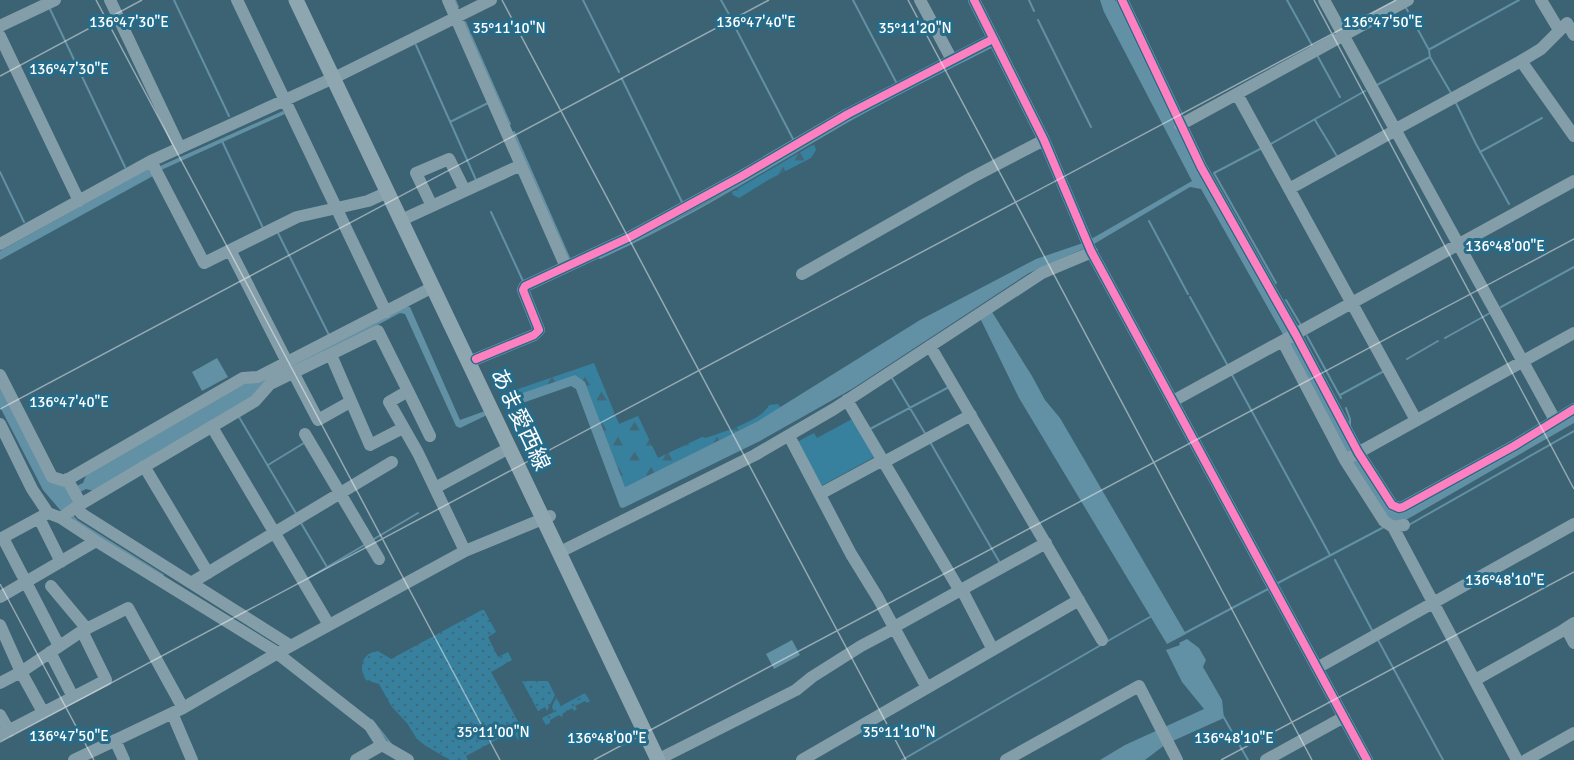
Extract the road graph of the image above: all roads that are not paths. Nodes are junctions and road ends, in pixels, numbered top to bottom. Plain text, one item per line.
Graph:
1 (55, 0) edge
2 (110, 0) edge
3 (237, 0) edge
4 (296, 0) edge
5 (306, 0) edge
6 (448, 0) edge
7 (491, 0) edge
8 (920, 0) edge
9 (974, 0) edge
10 (1122, 0) edge
11 (1324, 0) edge
12 (1408, 0) edge
13 (1541, 0) edge
14 (456, 17) junction
15 (0, 26) edge
16 (1559, 30) junction
17 (1574, 34) edge
18 (0, 36) edge
19 (1344, 36) junction
20 (993, 39) junction
21 (952, 60) junction
22 (1521, 61) junction
23 (337, 76) junction
24 (1237, 94) junction
25 (285, 100) junction
26 (1180, 125) junction
27 (1396, 130) junction
28 (1574, 136) edge
29 (1044, 140) junction
30 (180, 148) junction
31 (151, 162) junction
32 (521, 165) junction
33 (1574, 181) edge
34 (1289, 189) junction
35 (465, 191) junction
36 (388, 192) junction
37 (79, 201) junction
38 (432, 206) junction
39 (337, 207) junction
40 (408, 217) junction
41 (0, 244) edge
42 (1460, 245) junction
43 (1090, 247) junction
44 (230, 250) junction
45 (566, 267) junction
46 (802, 274) dead end
47 (433, 287) junction
48 (1353, 304) junction
49 (386, 312) junction
50 (1574, 333) edge
51 (1289, 338) junction
52 (930, 346) junction
53 (331, 355) junction
54 (476, 358) junction
55 (1524, 361) junction
56 (287, 362) junction
57 (294, 374) junction
58 (0, 375) edge
59 (408, 391) junction
60 (847, 400) junction
61 (1173, 401) junction
62 (350, 402) junction
63 (1574, 409) edge
64 (971, 415) junction
65 (1416, 420) junction
66 (1555, 420) junction
67 (0, 424) edge
68 (212, 427) junction
69 (404, 428) junction
70 (305, 434) dead end
71 (430, 436) dead end
72 (789, 436) junction
73 (509, 448) junction
74 (1351, 456) junction
75 (884, 461) junction
76 (392, 462) dead end
77 (144, 466) junction
78 (435, 488) junction
79 (340, 493) junction
80 (820, 494) junction
81 (71, 502) junction
82 (44, 516) junction
83 (546, 518) junction
84 (1573, 528) edge
85 (275, 533) junction
86 (1, 539) edge
87 (96, 542) junction
88 (1046, 543) junction
89 (566, 549) junction
90 (465, 551) junction
91 (379, 559) dead end
92 (61, 562) junction
93 (208, 573) junction
94 (26, 583) junction
95 (51, 586) dead end
96 (187, 587) junction
97 (961, 590) junction
98 (0, 597) edge
99 (1079, 600) junction
100 (1433, 603) junction
101 (0, 625) edge
102 (329, 625) junction
103 (1570, 626) edge
104 (894, 627) junction
105 (85, 630) junction
106 (1102, 640) dead end
107 (1574, 643) edge
108 (55, 649) junction
109 (283, 650) junction
110 (993, 650) junction
111 (1317, 668) junction
112 (21, 672) junction
113 (1475, 680) junction
114 (0, 683) edge
115 (927, 688) junction
116 (73, 697) junction
117 (177, 711) junction
118 (43, 712) junction
119 (0, 715) edge
120 (1344, 717) junction
121 (4, 733) edge
122 (1574, 733) edge
123 (115, 740) junction
124 (382, 745) junction
125 (663, 759) edge
126 (74, 760) edge
127 (124, 760) edge
128 (192, 760) edge
129 (356, 760) edge
130 (408, 760) edge
131 (802, 760) edge
132 (1006, 760) edge
133 (1177, 760) edge
134 (1266, 760) edge
135 (1367, 760) edge
136 (1517, 760) edge
137 (1526, 760) edge

1 - 15 street
2 - 30 street
3 - 25 street
4 - 23 main road, あま愛西線
5 - 23 main road, あま愛西線
6 - 14 street
7 - 14 street
8 - 21 street
9 - 20 street
10 - 26 street
11 - 19 street
12 - 19 street
13 - 16 street
14 - 23 street
14 - 32 street
16 - 17 street
16 - 22 street
18 - 37 street
19 - 24 street
19 - 27 street
20 - 21 street
20 - 29 street
21 - 45 street
22 - 27 street
22 - 28 street
23 - 25 street
23 - 36 main road, あま愛西線
23 - 40 main road, あま愛西線
24 - 26 street
24 - 34 street
25 - 30 street
25 - 39 street
26 - 51 street
27 - 34 street
27 - 42 street
29 - 43 street
29 - 46 street
30 - 31 street
31 - 37 street
31 - 44 street
32 - 35 street
32 - 45 street
33 - 42 street
34 - 48 street
35 - 38 street
35 - 38 street
36 - 39 street
36 - 47 main road, あま愛西線
37 - 41 street
38 - 40 street
39 - 44 street
39 - 49 street
40 - 54 main road, あま愛西線
42 - 48 street
42 - 55 street
43 - 52 street
43 - 61 street
44 - 56 street
45 - 54 street
47 - 49 street
47 - 73 main road, あま愛西線
48 - 51 street
48 - 65 street
49 - 56 street
50 - 55 street
51 - 61 street
51 - 74 street
52 - 60 street
52 - 64 street
53 - 57 street
53 - 59 street
53 - 62 street
54 - 83 main road, あま愛西線
55 - 65 street
55 - 66 street
56 - 81 street
57 - 62 street
57 - 68 street
58 - 81 street
59 - 69 street
59 - 71 street
60 - 72 street
60 - 75 street
61 - 111 street
62 - 69 street
63 - 66 street
64 - 75 street
64 - 88 street
65 - 74 street
66 - 74 street
67 - 82 street
68 - 77 street
68 - 85 street
69 - 78 street
70 - 79 street
72 - 80 street
72 - 89 street
73 - 78 street
73 - 83 main road, あま愛西線
74 - 100 street
75 - 80 street
75 - 97 street
76 - 79 street
77 - 81 street
77 - 93 street
78 - 90 street
79 - 85 street
79 - 91 street
80 - 104 street
81 - 82 street
81 - 87 street
81 - 96 street
82 - 86 street
82 - 92 street
83 - 89 main road, あま愛西線
83 - 90 street
83 - 125 main road, あま愛西線
84 - 100 street
85 - 93 street
85 - 102 street
86 - 94 street
87 - 92 street
87 - 96 street
88 - 97 street
88 - 99 street
89 - 125 main road, あま愛西線
90 - 102 street
92 - 94 street
93 - 96 street
94 - 98 street
94 - 108 street
95 - 105 street
96 - 109 street
97 - 104 street
97 - 110 street
99 - 106 street
99 - 110 street
100 - 111 street
100 - 113 street
101 - 112 street
102 - 109 street
103 - 107 street
103 - 113 street
104 - 115 street
104 - 125 street
105 - 108 street
105 - 116 street
105 - 117 street
108 - 112 street
108 - 116 street
109 - 117 street
109 - 124 street
110 - 115 street
111 - 120 street
112 - 114 street
112 - 118 street
113 - 136 street
115 - 131 street
116 - 118 street
117 - 123 street
117 - 128 street
118 - 121 street
119 - 121 street
120 - 134 street
120 - 135 street
122 - 137 street
123 - 126 street
123 - 127 street
124 - 129 street
124 - 130 street
132 - 133 street

